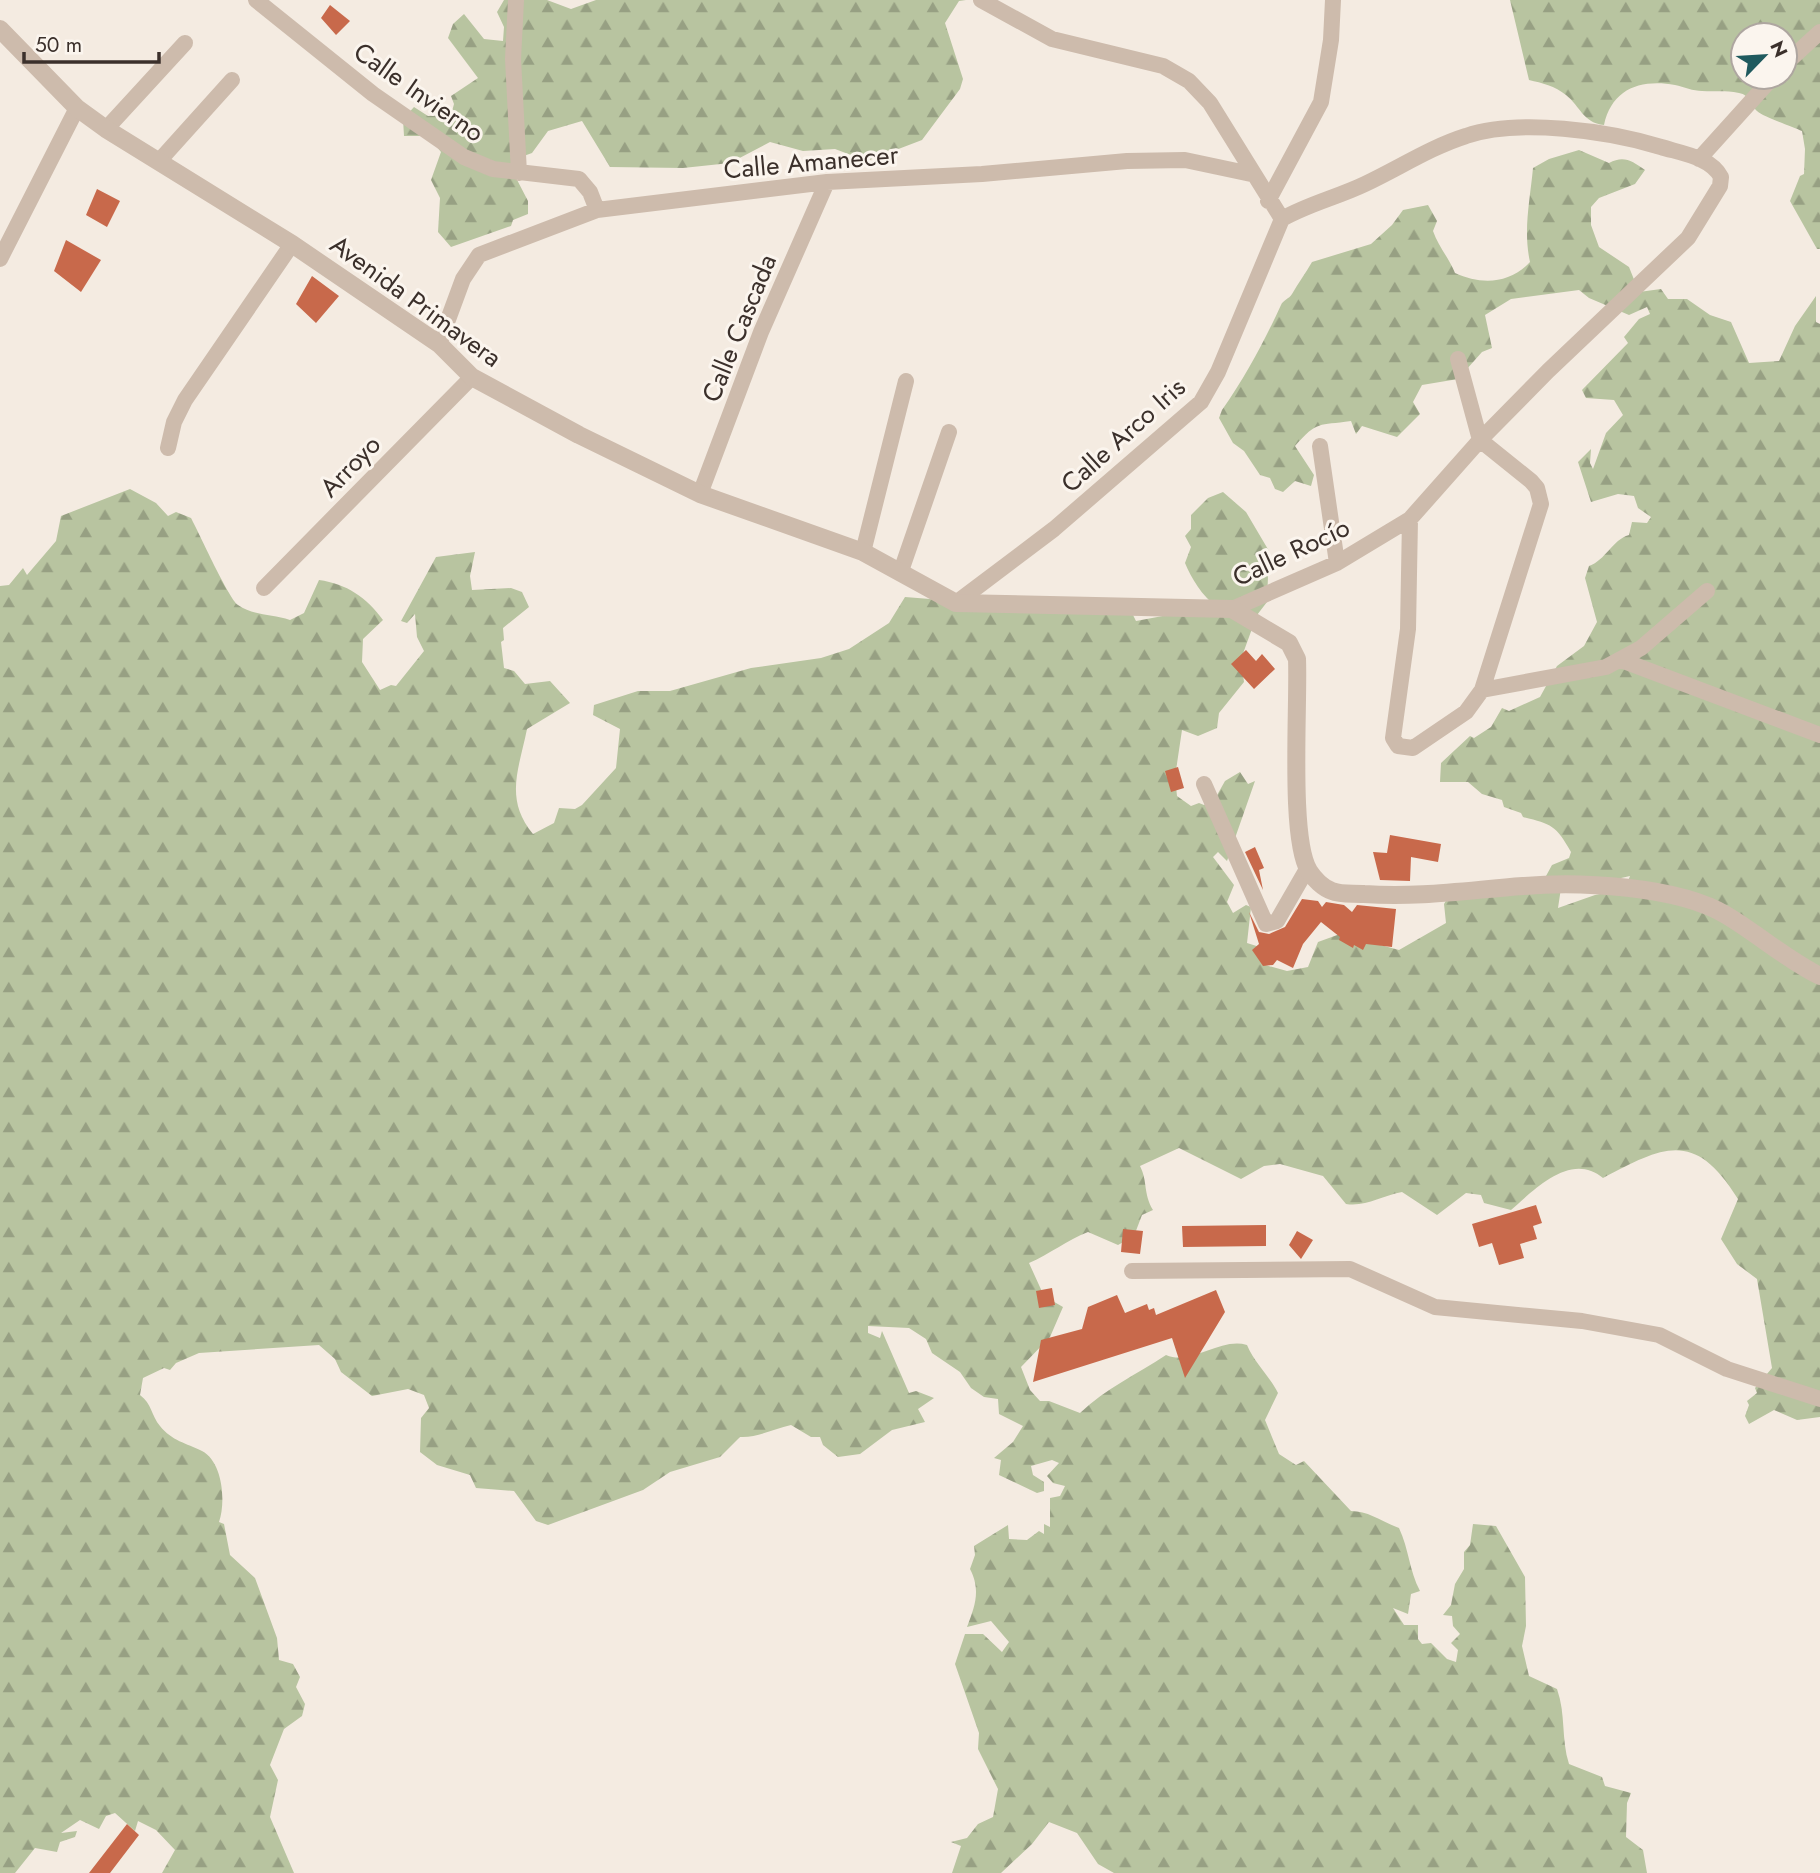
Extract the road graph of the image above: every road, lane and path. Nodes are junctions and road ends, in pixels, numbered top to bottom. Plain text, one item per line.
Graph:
1 (256, 0) edge
2 (516, 0) edge
3 (981, 0) edge
4 (1334, 0) edge
5 (0, 29) edge
6 (1820, 32) edge
7 (186, 43) dead end
8 (1799, 51) edge
9 (232, 80) dead end
10 (1760, 91) edge
11 (77, 108) junction
12 (106, 129) junction
13 (1699, 159) junction
14 (160, 160) junction
15 (519, 173) junction
16 (1251, 174) junction
17 (827, 182) junction
18 (1268, 201) junction
19 (597, 210) junction
20 (1282, 219) junction
21 (292, 243) junction
22 (0, 259) edge
23 (439, 344) junction
24 (1458, 359) dead end
25 (471, 377) junction
26 (906, 381) dead end
27 (949, 432) dead end
28 (1480, 440) junction
29 (1320, 446) dead end
30 (168, 448) dead end
31 (700, 494) junction
32 (1410, 519) junction
33 (863, 552) junction
34 (1337, 564) junction
35 (901, 571) junction
36 (264, 589) dead end
37 (1707, 591) dead end
38 (956, 603) junction
39 (1232, 609) junction
40 (1621, 660) junction
41 (1482, 690) junction
42 (1820, 735) edge
43 (1204, 784) dead end
44 (1307, 869) junction
45 (1820, 976) edge
46 (1132, 1271) dead end
47 (1820, 1399) edge

1 - 15 street, Calle Invierno
2 - 15 street
3 - 16 street
4 - 18 street
5 - 11 street, Avenida Primavera
6 - 8 street
7 - 12 street
9 - 14 street
10 - 13 street
11 - 12 street, Avenida Primavera
11 - 22 street
12 - 14 street, Avenida Primavera
13 - 20 street
13 - 28 street, Calle Rocío
14 - 21 street, Avenida Primavera
15 - 19 street, Calle Invierno
16 - 17 street, Calle Amanecer
16 - 18 street
17 - 19 street, Calle Amanecer
17 - 31 street, Calle Cascada
18 - 20 street
19 - 23 street, Calle Amanecer
20 - 38 street, Calle Arco Iris
21 - 23 street, Avenida Primavera
21 - 30 street
23 - 25 street, Avenida Primavera
24 - 28 street
25 - 31 street, Avenida Primavera
25 - 36 street, Arroyo
26 - 33 street
27 - 35 street
28 - 32 street, Calle Rocío
28 - 41 street
29 - 34 street
31 - 33 street, Avenida Primavera
32 - 34 street, Calle Rocío
32 - 41 street
33 - 35 street, Avenida Primavera
34 - 39 street, Calle Rocío
35 - 38 street, Avenida Primavera
37 - 40 street
38 - 39 street, Calle Rocío
39 - 44 street
40 - 41 street
40 - 42 street
43 - 44 street
44 - 45 street
46 - 47 street

